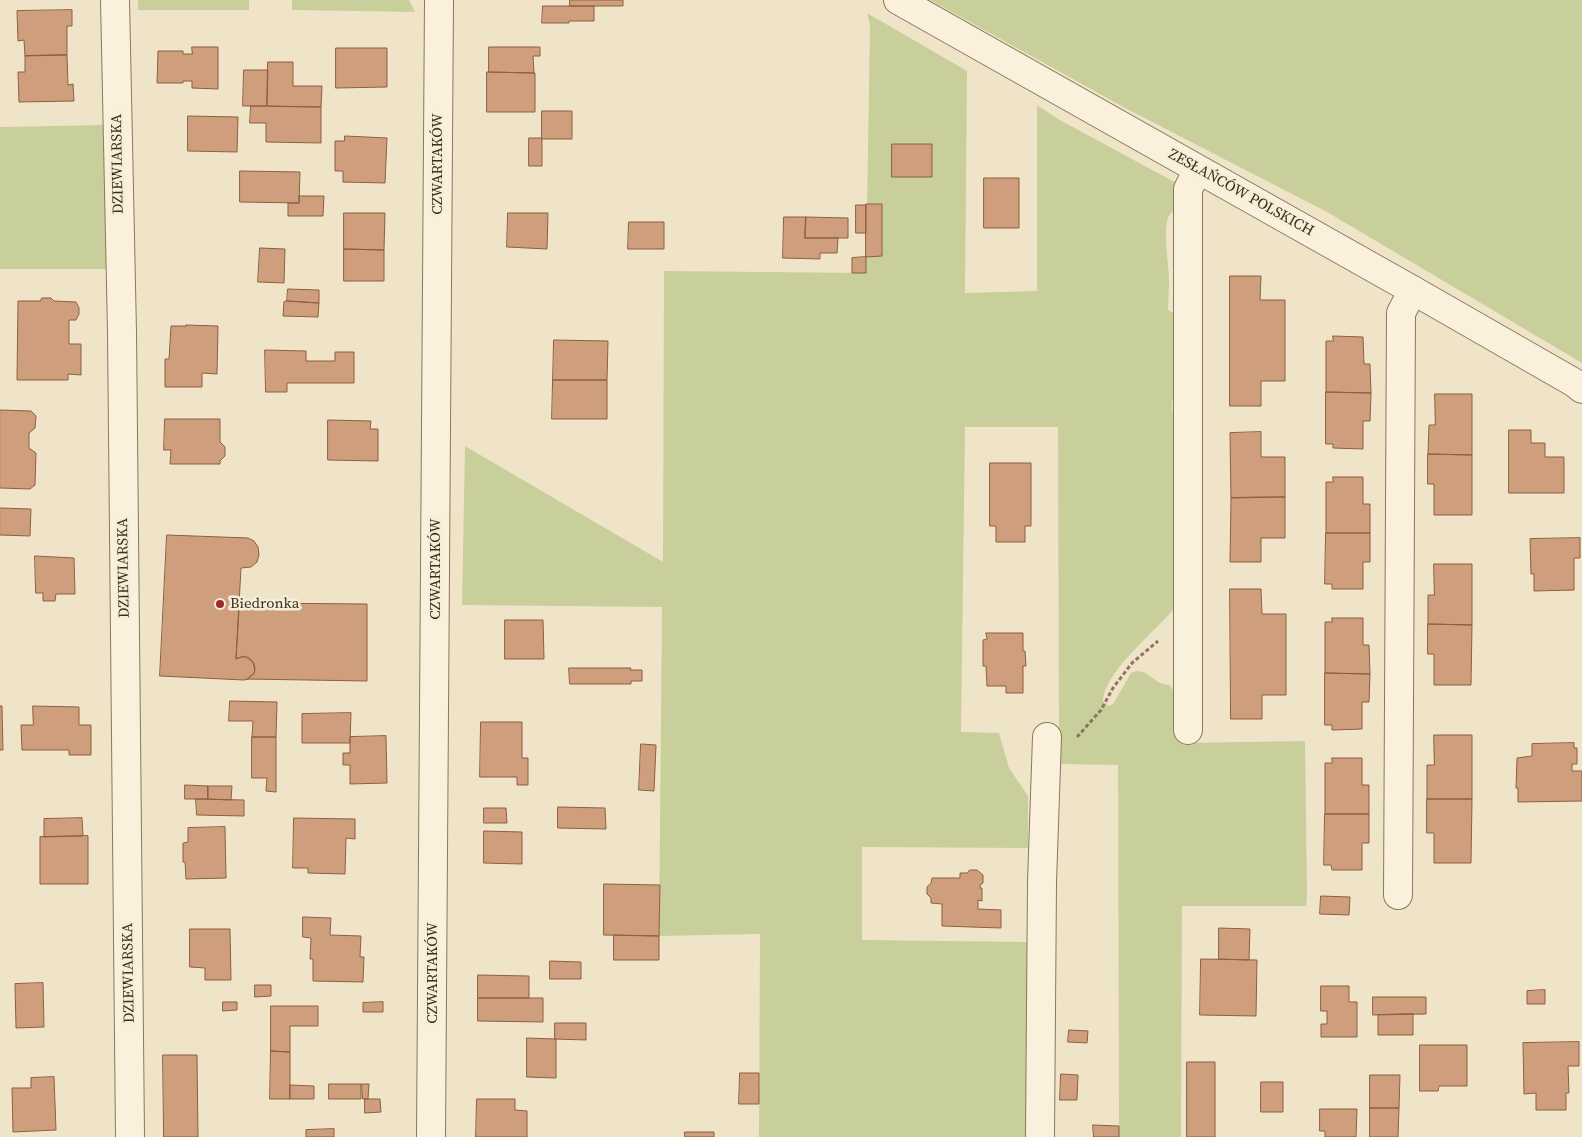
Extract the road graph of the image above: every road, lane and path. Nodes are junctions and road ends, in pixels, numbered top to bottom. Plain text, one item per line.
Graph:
1 (115, 0) edge
2 (439, 0) edge
3 (898, 0) edge
4 (1198, 170) junction
5 (1413, 290) junction
6 (1582, 390) edge
7 (1188, 618) junction
8 (1188, 730) dead end
9 (1047, 750) joint
10 (1398, 895) dead end
11 (130, 1137) edge
12 (432, 1137) edge
13 (1040, 1137) edge

1 - 11 street, DZIEWIARSKA
2 - 12 street, CZWARTAKÓW
3 - 4 street, ZESŁAŃCÓW POLSKICH
4 - 5 street, ZESŁAŃCÓW POLSKICH
4 - 7 street
5 - 6 street, ZESŁAŃCÓW POLSKICH
5 - 10 street
7 - 8 street
7 - 9 path
9 - 13 street

